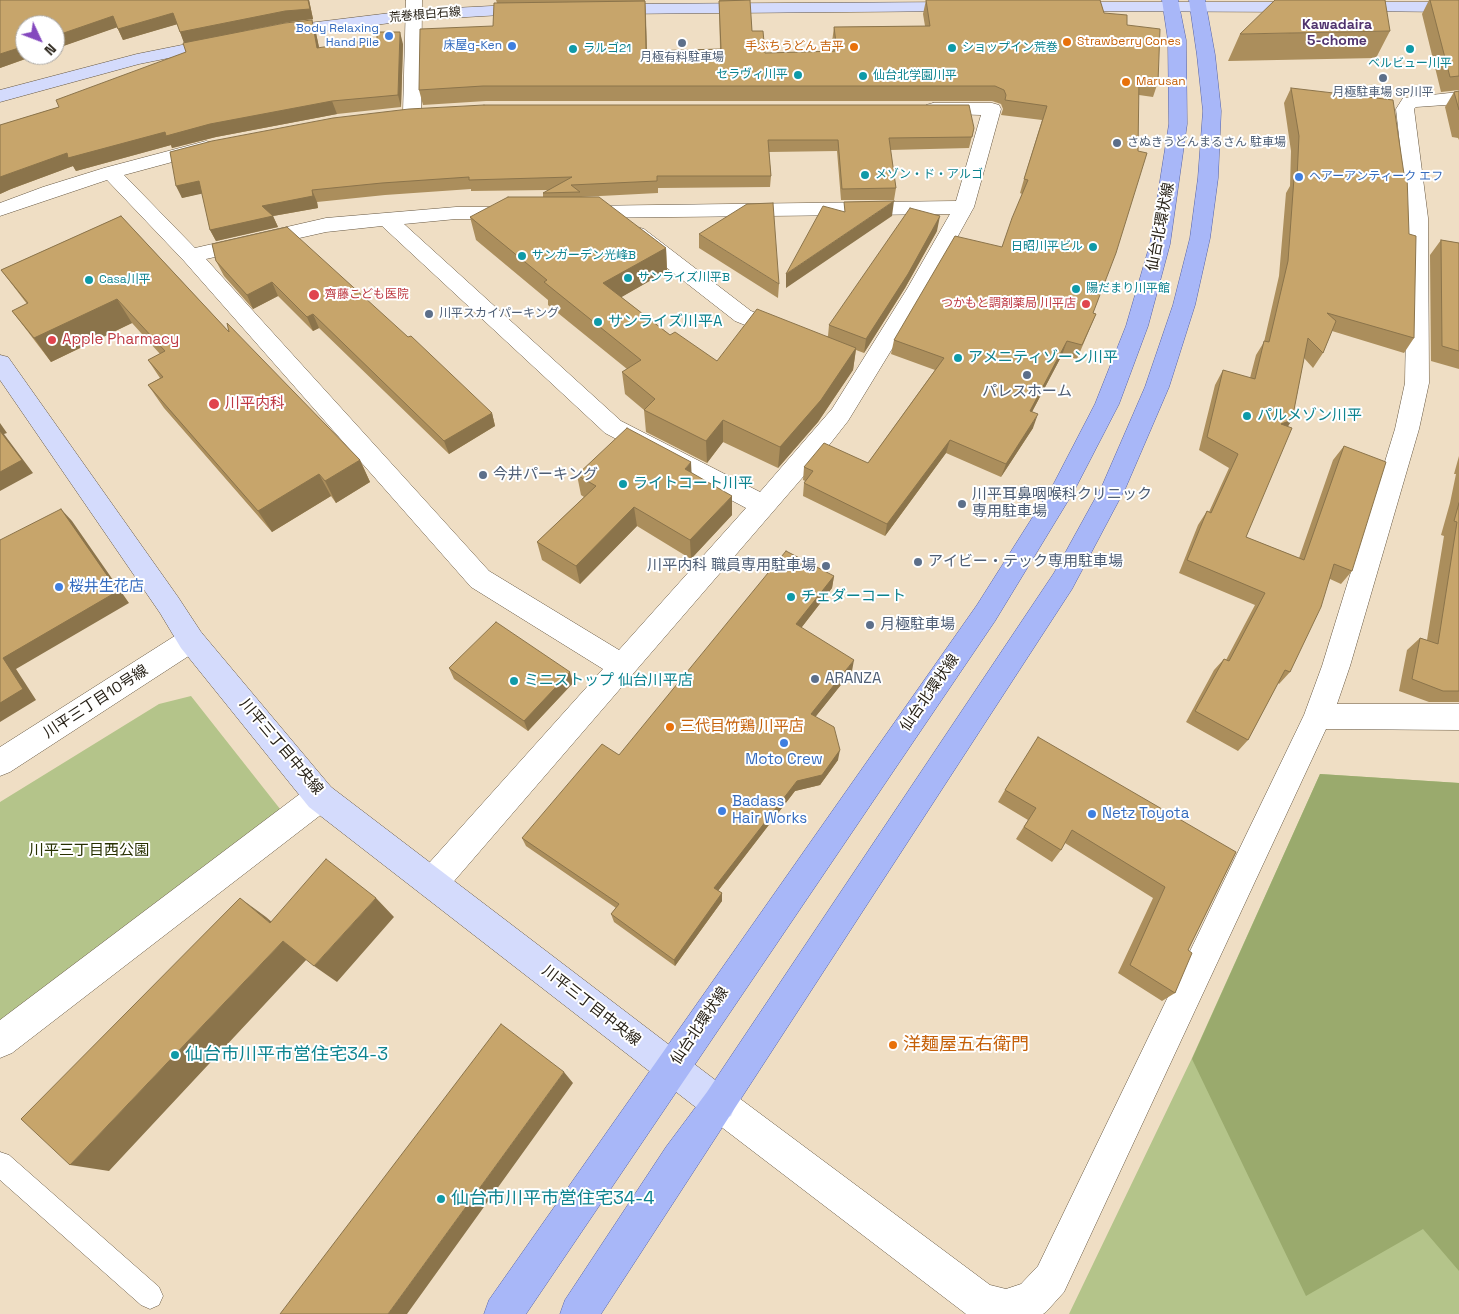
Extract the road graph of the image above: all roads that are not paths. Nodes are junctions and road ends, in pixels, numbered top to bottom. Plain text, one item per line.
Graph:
1 (1184, 4) edge
2 (414, 7) edge
3 (974, 7) edge
4 (1052, 7) edge
5 (1459, 8) edge
6 (551, 9) edge
7 (590, 9) edge
8 (261, 34) edge
9 (242, 38) edge
10 (0, 96) edge
11 (1459, 98) edge
12 (913, 109) edge
13 (412, 113) edge
14 (226, 143) edge
15 (111, 172) junction
16 (964, 207) junction
17 (0, 210) edge
18 (532, 212) edge
19 (561, 212) edge
20 (608, 212) junction
21 (386, 219) junction
22 (191, 256) junction
23 (797, 338) edge
24 (0, 363) edge
25 (764, 505) junction
26 (192, 640) junction
27 (622, 666) junction
28 (1318, 716) junction
29 (1459, 717) edge
30 (0, 764) edge
31 (320, 797) junction
32 (432, 883) junction
33 (0, 1041) edge
34 (672, 1068) junction
35 (719, 1104) junction
36 (0, 1164) edge
37 (150, 1296) dead end
38 (503, 1314) edge
39 (579, 1314) edge

1 - 4 street
1 - 5 street
1 - 34 main road, 仙台北環状線
1 - 35 main road
2 - 6 street, 荒巻根白石線
2 - 8 street, 荒巻根白石線
2 - 13 street
3 - 7 street
9 - 10 street
11 - 28 street
12 - 16 street
14 - 15 street
15 - 17 street
15 - 22 street
16 - 20 street
16 - 25 street
18 - 21 street
19 - 20 street
20 - 23 street
21 - 22 street
21 - 25 street
22 - 27 street
24 - 26 street, 川平三丁目中央線
25 - 27 street
26 - 30 street, 川平三丁目10号線
26 - 31 street, 川平三丁目中央線
27 - 32 street
28 - 29 street
28 - 35 street
31 - 32 street, 川平三丁目中央線
31 - 33 street
32 - 34 street, 川平三丁目中央線
34 - 35 street, 川平三丁目中央線
34 - 38 main road, 仙台北環状線
35 - 39 main road
36 - 37 lane

